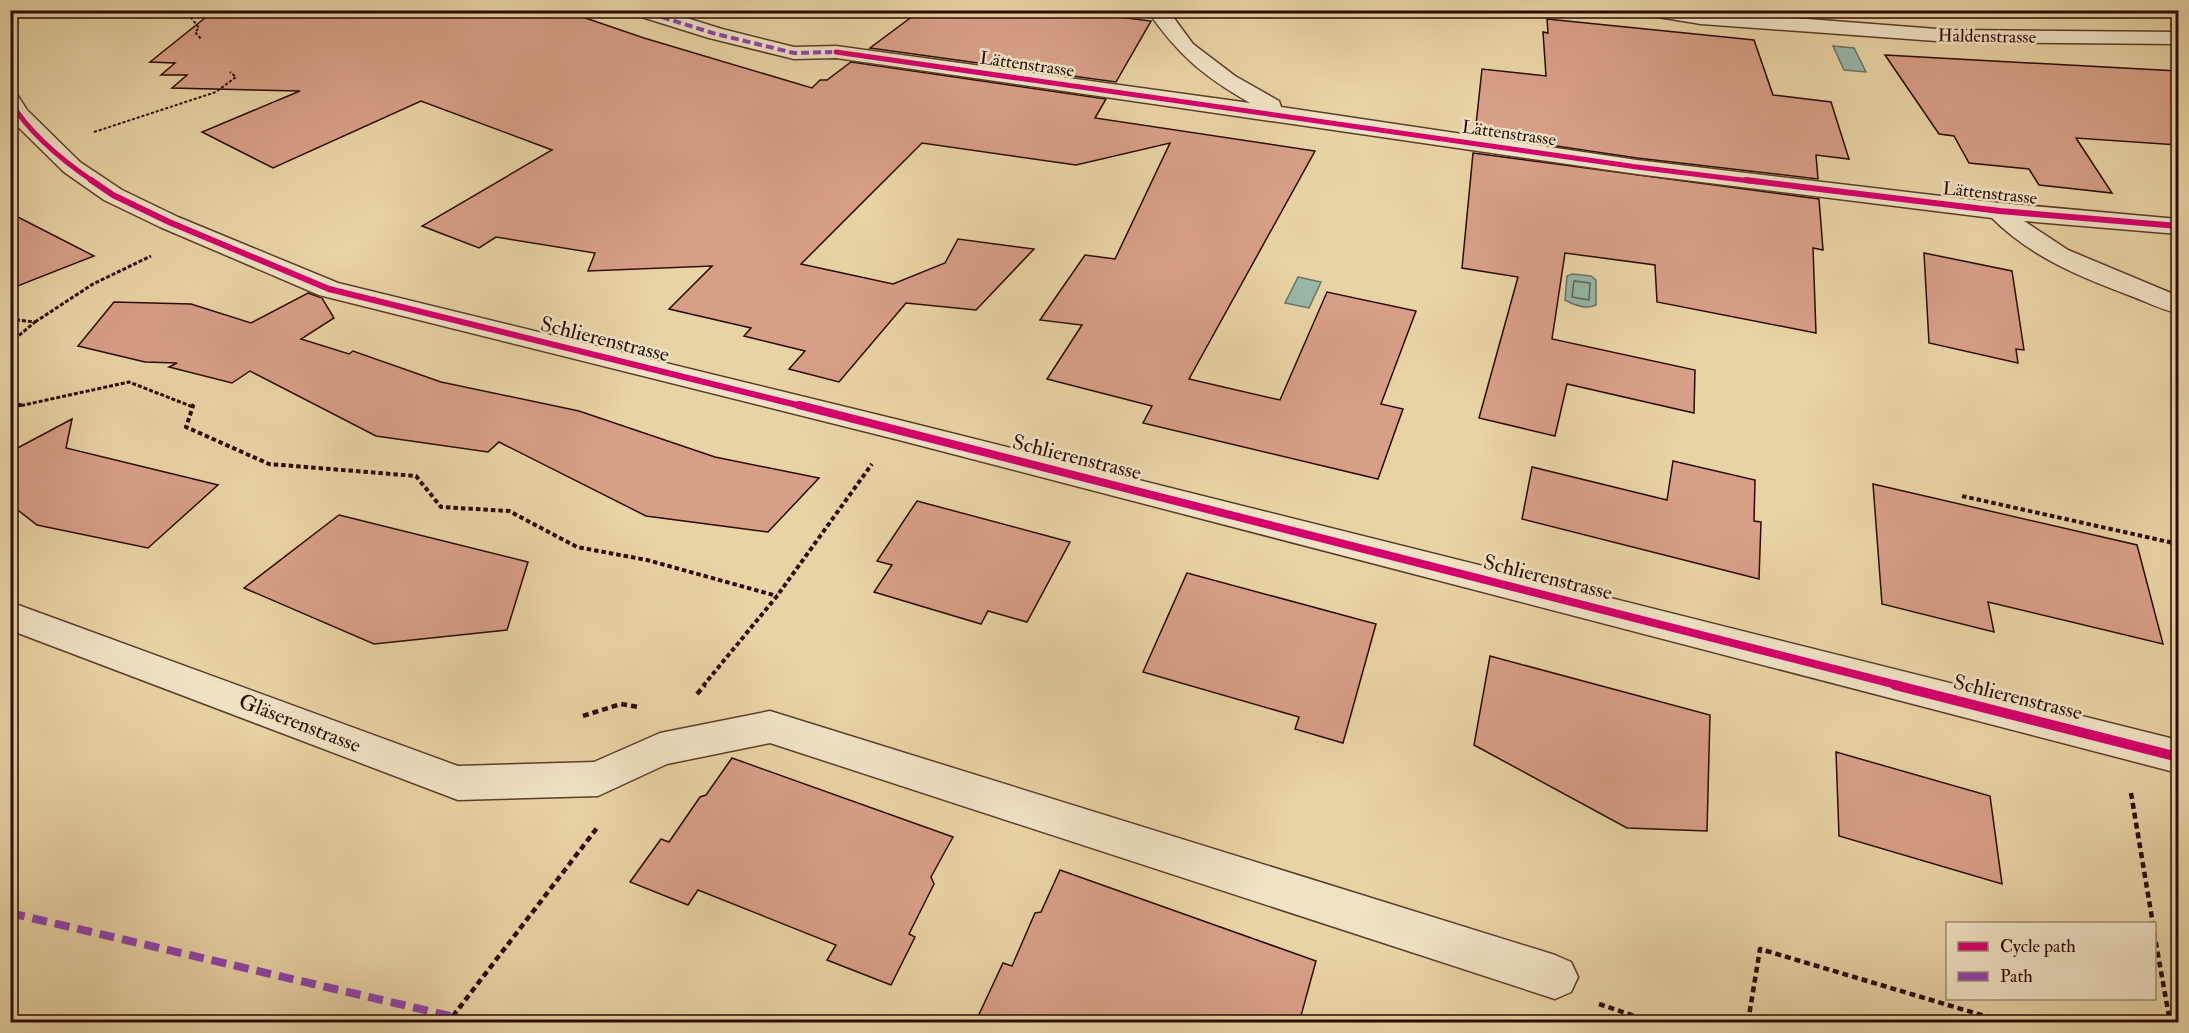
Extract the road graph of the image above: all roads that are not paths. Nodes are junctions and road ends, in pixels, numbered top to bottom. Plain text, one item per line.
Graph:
1 (639, 10) edge
2 (1157, 10) edge
3 (1652, 10) edge
4 (2178, 38) edge
5 (10, 101) edge
6 (1287, 115) junction
7 (2000, 211) junction
8 (2178, 226) edge
9 (2178, 305) edge
10 (10, 615) edge
11 (2178, 757) edge
12 (1555, 977) dead end

1 - 6 street, Lättenstrasse
2 - 6 street, Lättenstrasse
3 - 4 street, Haldenstrasse
5 - 11 street, Schlierenstrasse
6 - 7 street, Lättenstrasse
7 - 8 street, Lättenstrasse
7 - 9 street
10 - 12 street, Gläserenstrasse

